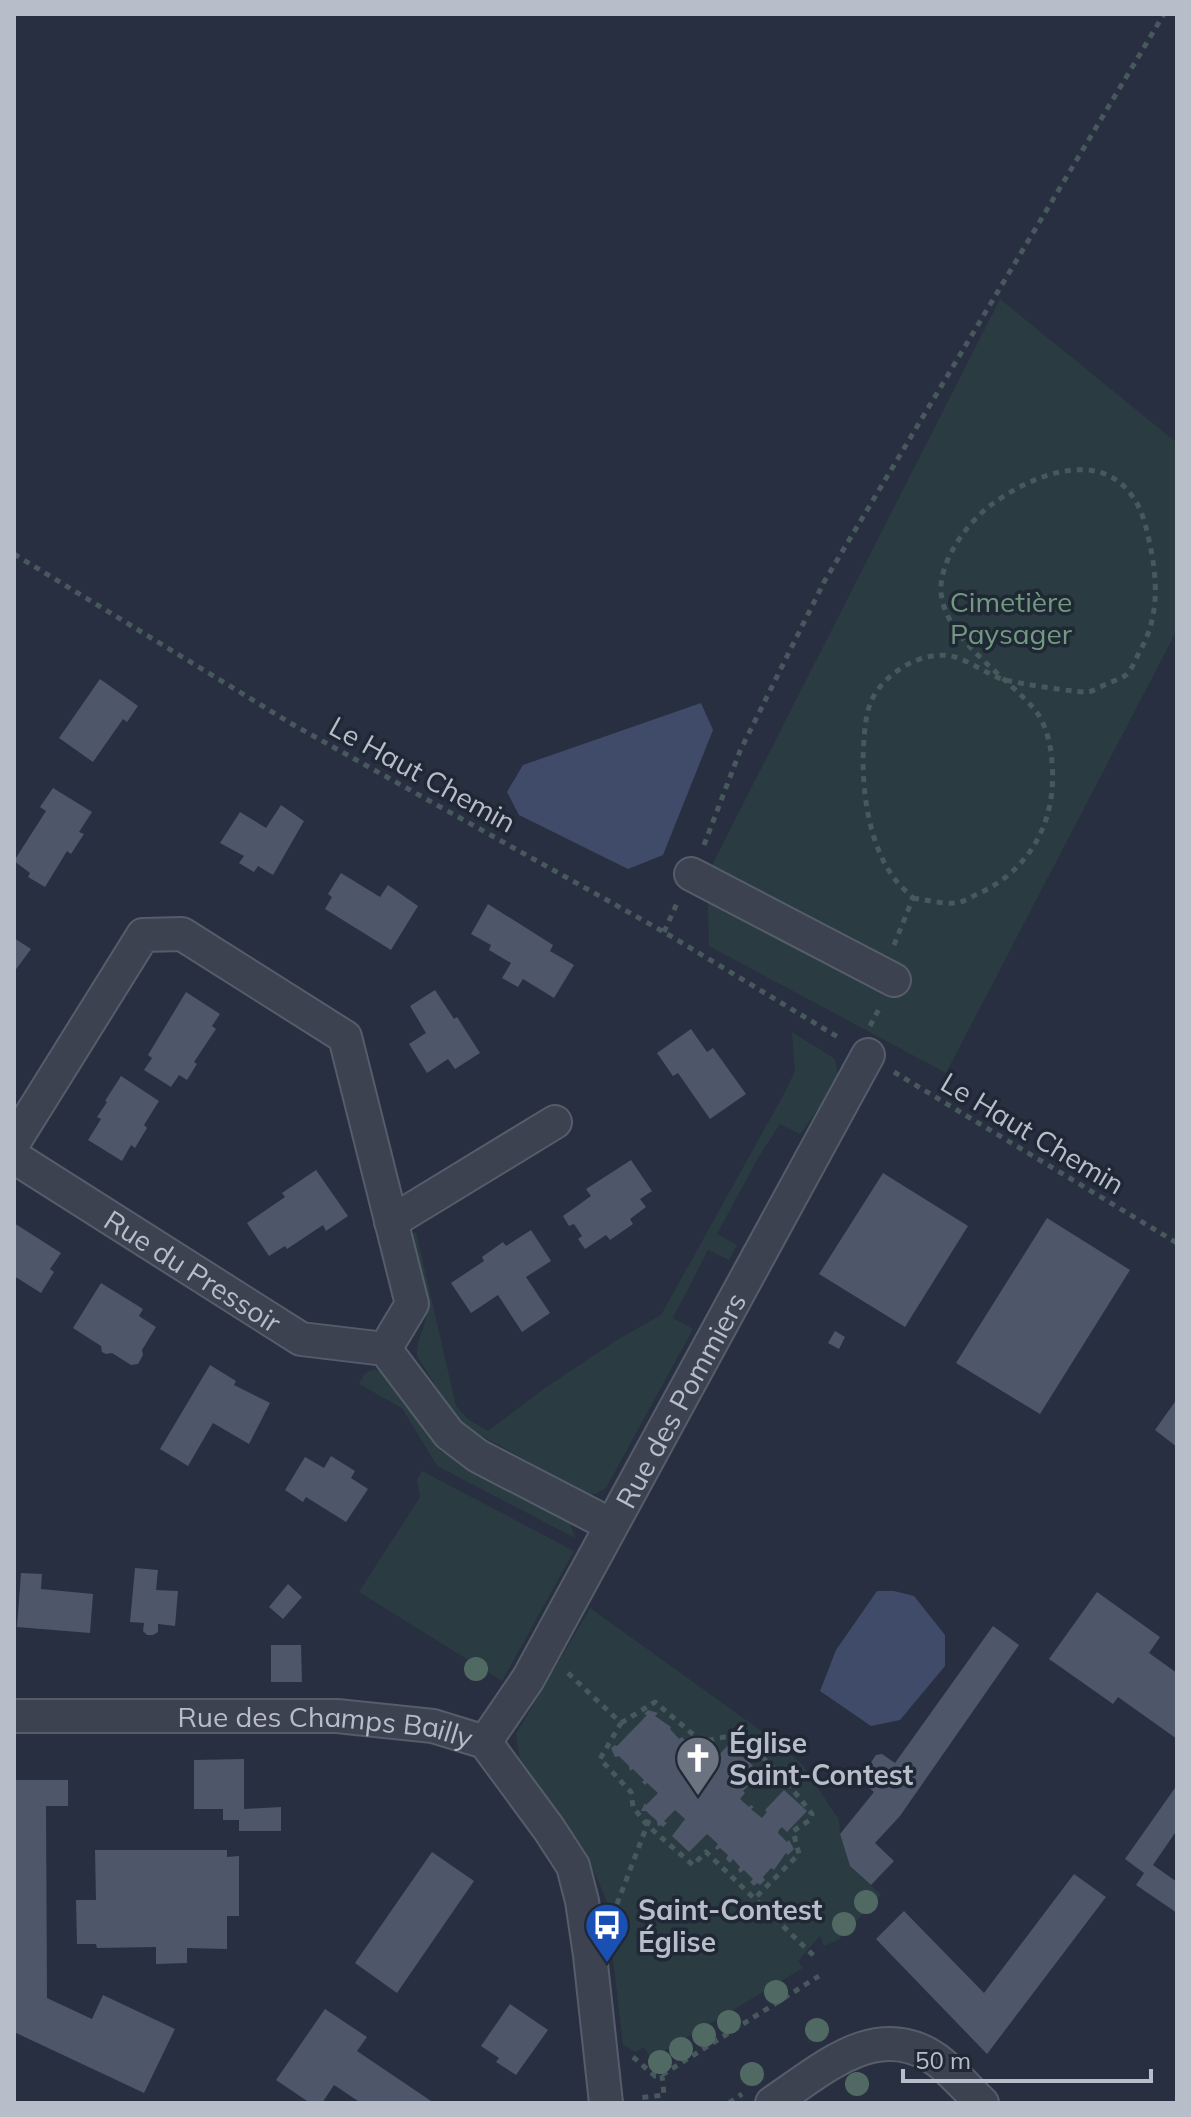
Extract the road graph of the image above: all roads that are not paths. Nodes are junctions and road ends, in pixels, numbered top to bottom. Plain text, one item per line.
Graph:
1 (696, 864) road end
2 (894, 980) road end
3 (868, 1042) road end
4 (555, 1122) dead end
5 (14, 1142) edge
6 (14, 1157) edge
7 (391, 1222) junction
8 (385, 1349) junction
9 (611, 1525) junction
10 (14, 1716) edge
11 (485, 1742) junction
12 (621, 2100) edge
13 (772, 2103) edge
14 (982, 2103) edge

1 - 2 street
3 - 9 street, Rue des Pommiers
4 - 7 street
5 - 7 street
6 - 8 street, Rue du Pressoir
7 - 8 street
8 - 9 street
9 - 11 street, Rue des Pommiers
10 - 11 street, Rue des Champs Bailly
11 - 12 street, Rue des Champs Bailly
13 - 14 street

